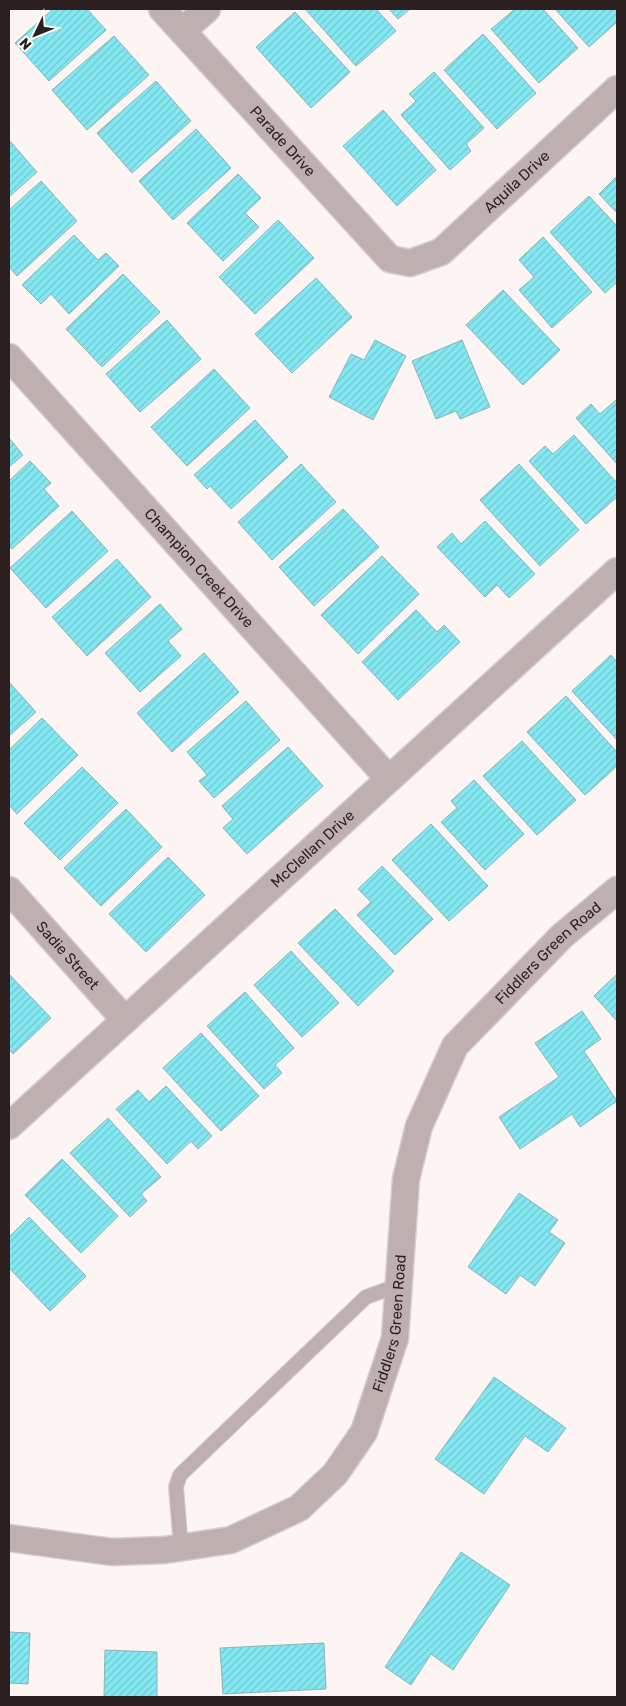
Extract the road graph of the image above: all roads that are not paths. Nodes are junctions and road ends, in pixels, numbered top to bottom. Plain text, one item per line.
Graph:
1 (162, 9) edge
2 (207, 9) edge
3 (182, 31) junction
4 (617, 89) edge
5 (410, 263) joint
6 (9, 357) edge
7 (617, 571) edge
8 (389, 779) junction
9 (9, 890) edge
10 (617, 890) edge
11 (125, 1020) junction
12 (9, 1126) edge
13 (399, 1285) junction
14 (9, 1538) edge
15 (181, 1547) junction

1 - 3 street, Parade Drive
2 - 3 street
3 - 5 street, Parade Drive
4 - 5 street, Aquila Drive
6 - 8 street, Champion Creek Drive
7 - 8 street, McClellan Drive
8 - 11 street, McClellan Drive
9 - 11 street, Sadie Street
10 - 13 street, Fiddlers Green Road
11 - 12 street, McClellan Drive
13 - 15 lane
13 - 15 street, Fiddlers Green Road
14 - 15 street, Fiddlers Green Road

